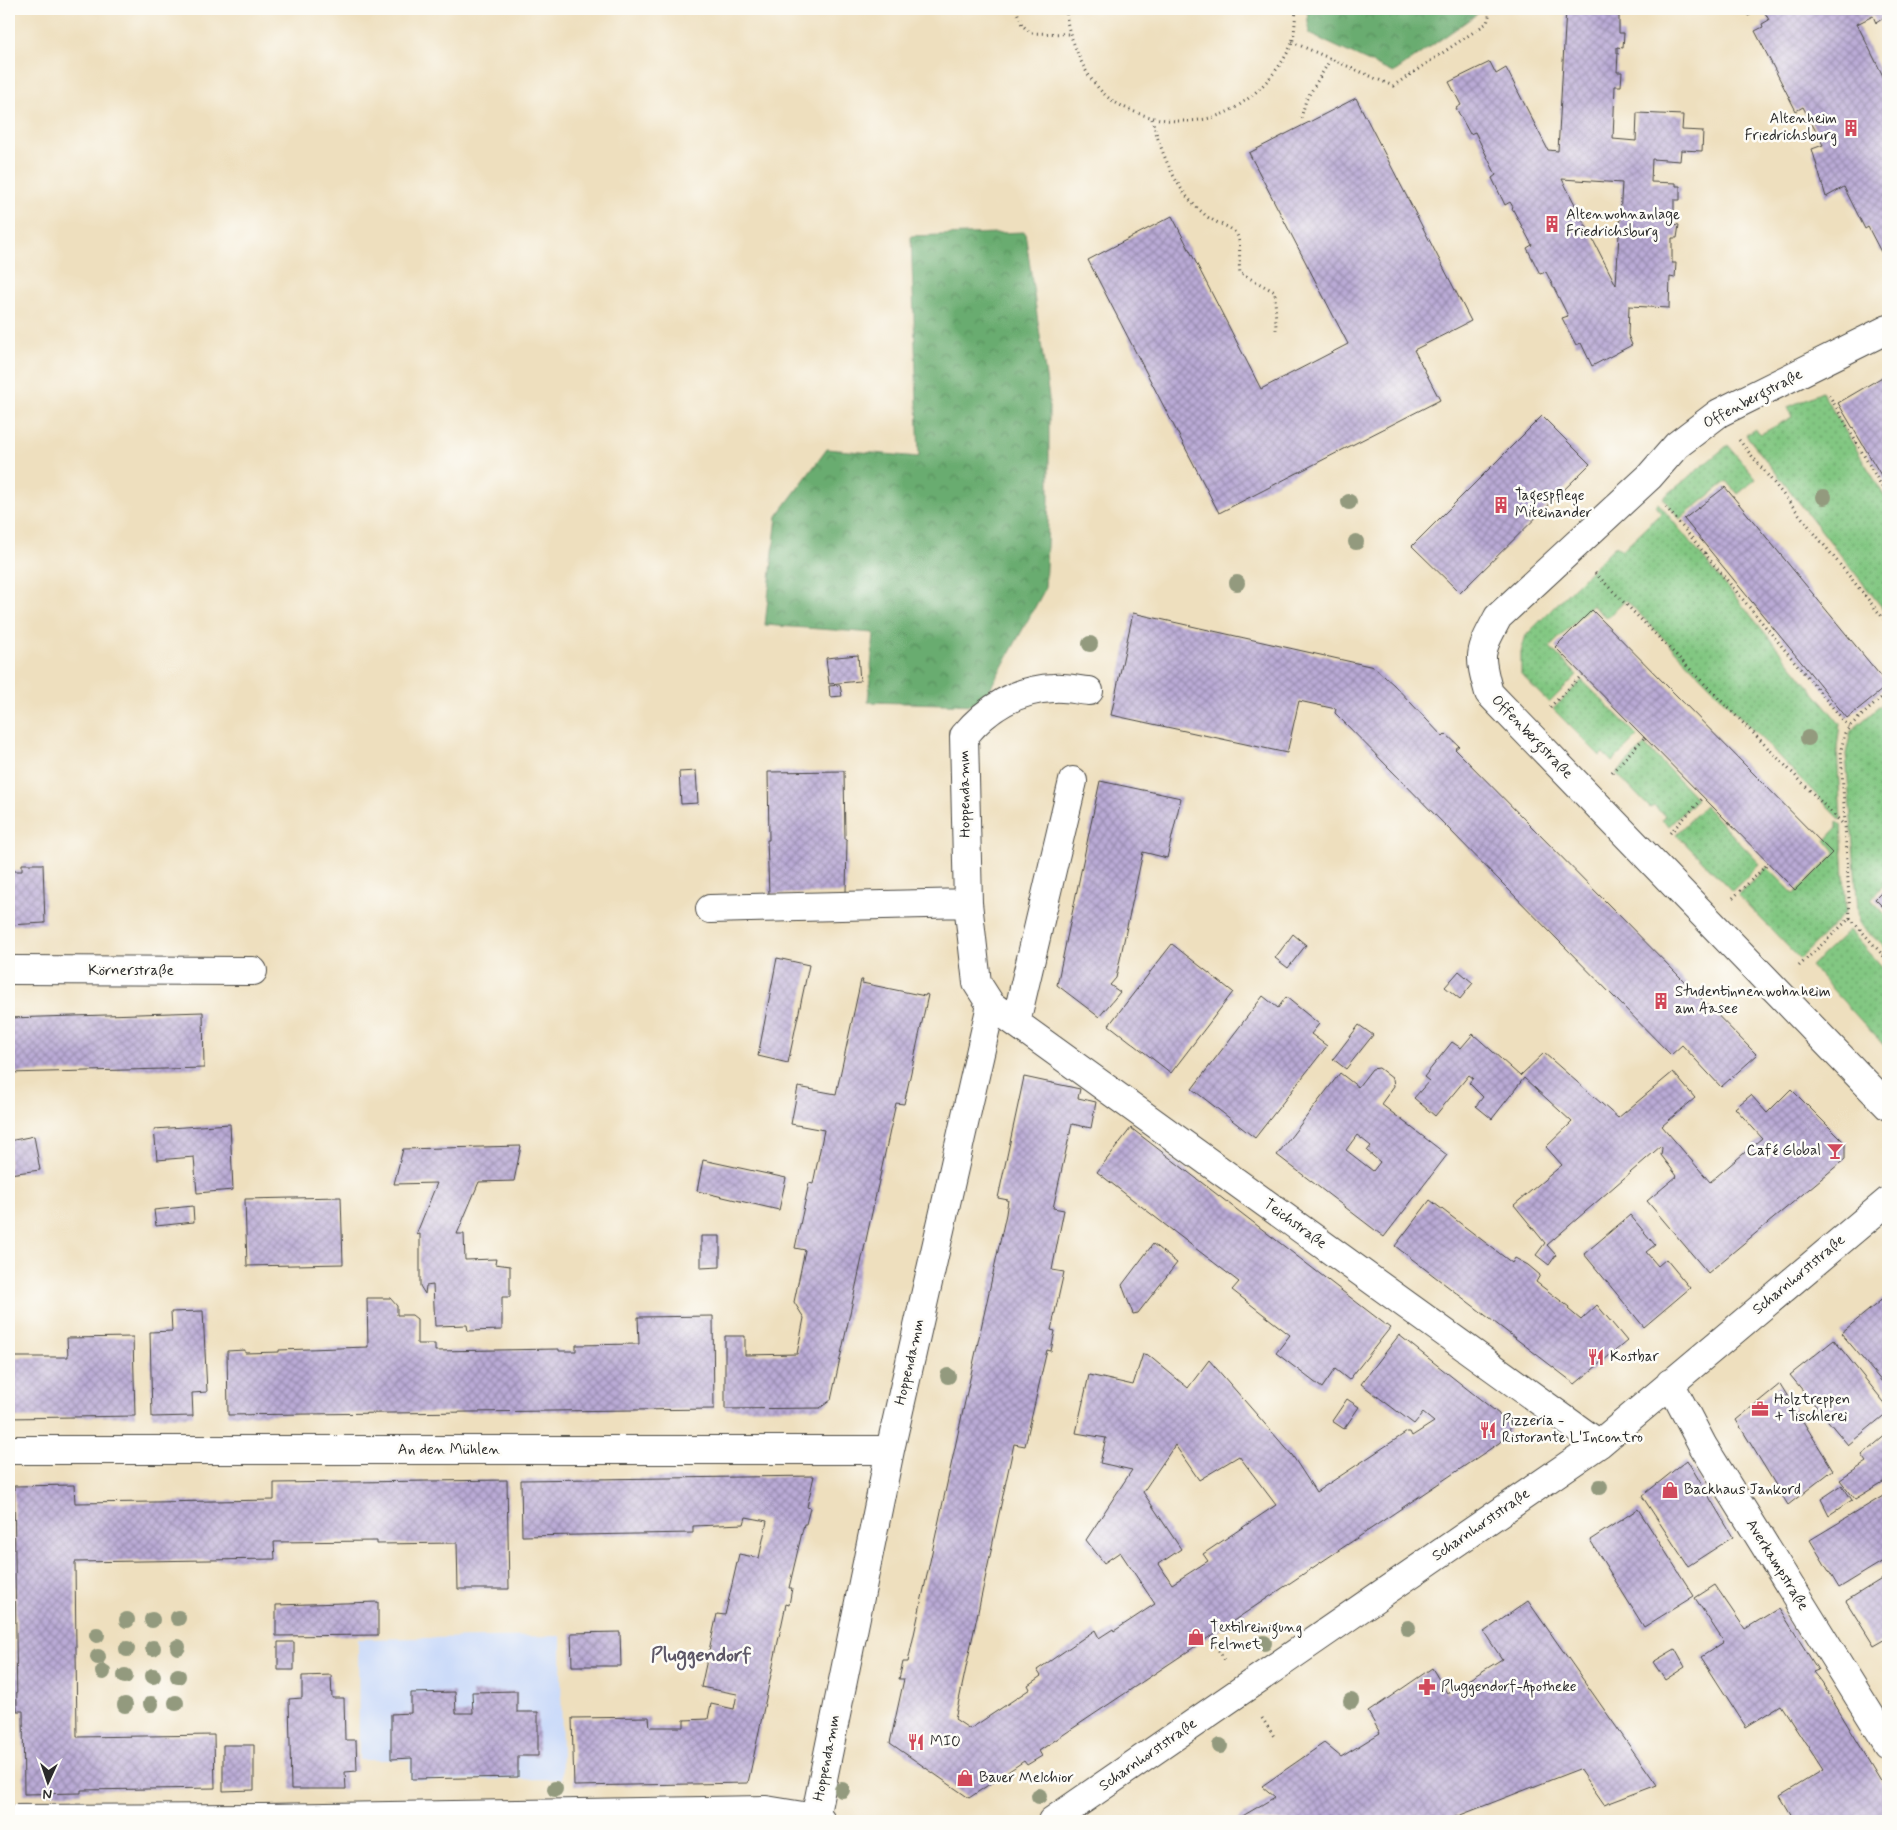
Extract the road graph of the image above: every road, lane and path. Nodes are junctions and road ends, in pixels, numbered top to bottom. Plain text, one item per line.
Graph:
1 (1016, 9) edge
2 (1066, 9) edge
3 (1296, 9) edge
4 (1491, 9) edge
5 (1070, 34) junction
6 (1292, 42) junction
7 (1330, 60) junction
8 (1301, 118) dead end
9 (1152, 119) junction
10 (1888, 328) edge
11 (1276, 330) dead end
12 (1812, 367) junction
13 (1718, 414) junction
14 (1860, 440) dead end
15 (1856, 443) junction
16 (1644, 482) junction
17 (1888, 497) edge
18 (1571, 548) junction
19 (1709, 550) dead end
20 (1705, 553) junction
21 (1888, 624) edge
22 (1582, 675) dead end
23 (1089, 691) dead end
24 (1888, 692) edge
25 (1849, 727) junction
26 (1526, 731) junction
27 (1644, 738) dead end
28 (1073, 781) dead end
29 (1589, 796) junction
30 (1704, 798) dead end
31 (1844, 825) junction
32 (1648, 857) junction
33 (1769, 863) dead end
34 (968, 903) junction
35 (710, 909) dead end
36 (1850, 918) junction
37 (1710, 921) junction
38 (1888, 950) edge
39 (1883, 955) junction
40 (1888, 961) edge
41 (9, 970) edge
42 (253, 971) dead end
43 (1776, 990) junction
44 (991, 1005) junction
45 (1016, 1022) junction
46 (1888, 1106) edge
47 (1888, 1201) edge
48 (1670, 1383) junction
49 (1599, 1444) junction
50 (9, 1450) edge
51 (890, 1450) junction
52 (1888, 1744) edge
53 (9, 1818) edge
54 (818, 1819) edge
55 (1052, 1821) edge

1 - 5 path
2 - 5 path
3 - 6 path
4 - 7 path
5 - 9 path
6 - 7 path
6 - 9 path
7 - 8 path
9 - 11 path
10 - 12 street, Offenbergstraße
12 - 13 street, Offenbergstraße
12 - 15 path
13 - 16 street, Offenbergstraße
13 - 21 path
14 - 15 path
15 - 17 path
16 - 18 street, Offenbergstraße
16 - 20 path
18 - 26 street, Offenbergstraße
18 - 31 path
19 - 20 path
20 - 25 path
22 - 26 path
23 - 34 street, Hoppendamm
24 - 25 path
25 - 31 path
26 - 29 street, Offenbergstraße
27 - 29 path
28 - 45 street
29 - 32 street, Offenbergstraße
30 - 32 path
31 - 36 path
32 - 37 street, Offenbergstraße
33 - 37 path
34 - 35 street
34 - 44 street, Hoppendamm
36 - 39 path
36 - 43 path
37 - 43 street, Offenbergstraße
38 - 39 path
39 - 40 path
41 - 42 street, Körnerstraße
43 - 46 street, Offenbergstraße
44 - 45 street, Teichstraße
44 - 51 street, Hoppendamm
45 - 49 street, Teichstraße
47 - 48 street, Scharnhorststraße
48 - 49 street, Scharnhorststraße
48 - 52 street, Averkampstraße
49 - 55 street, Scharnhorststraße
50 - 51 street, An den Mühlen
51 - 54 street, Hoppendamm
53 - 54 street

